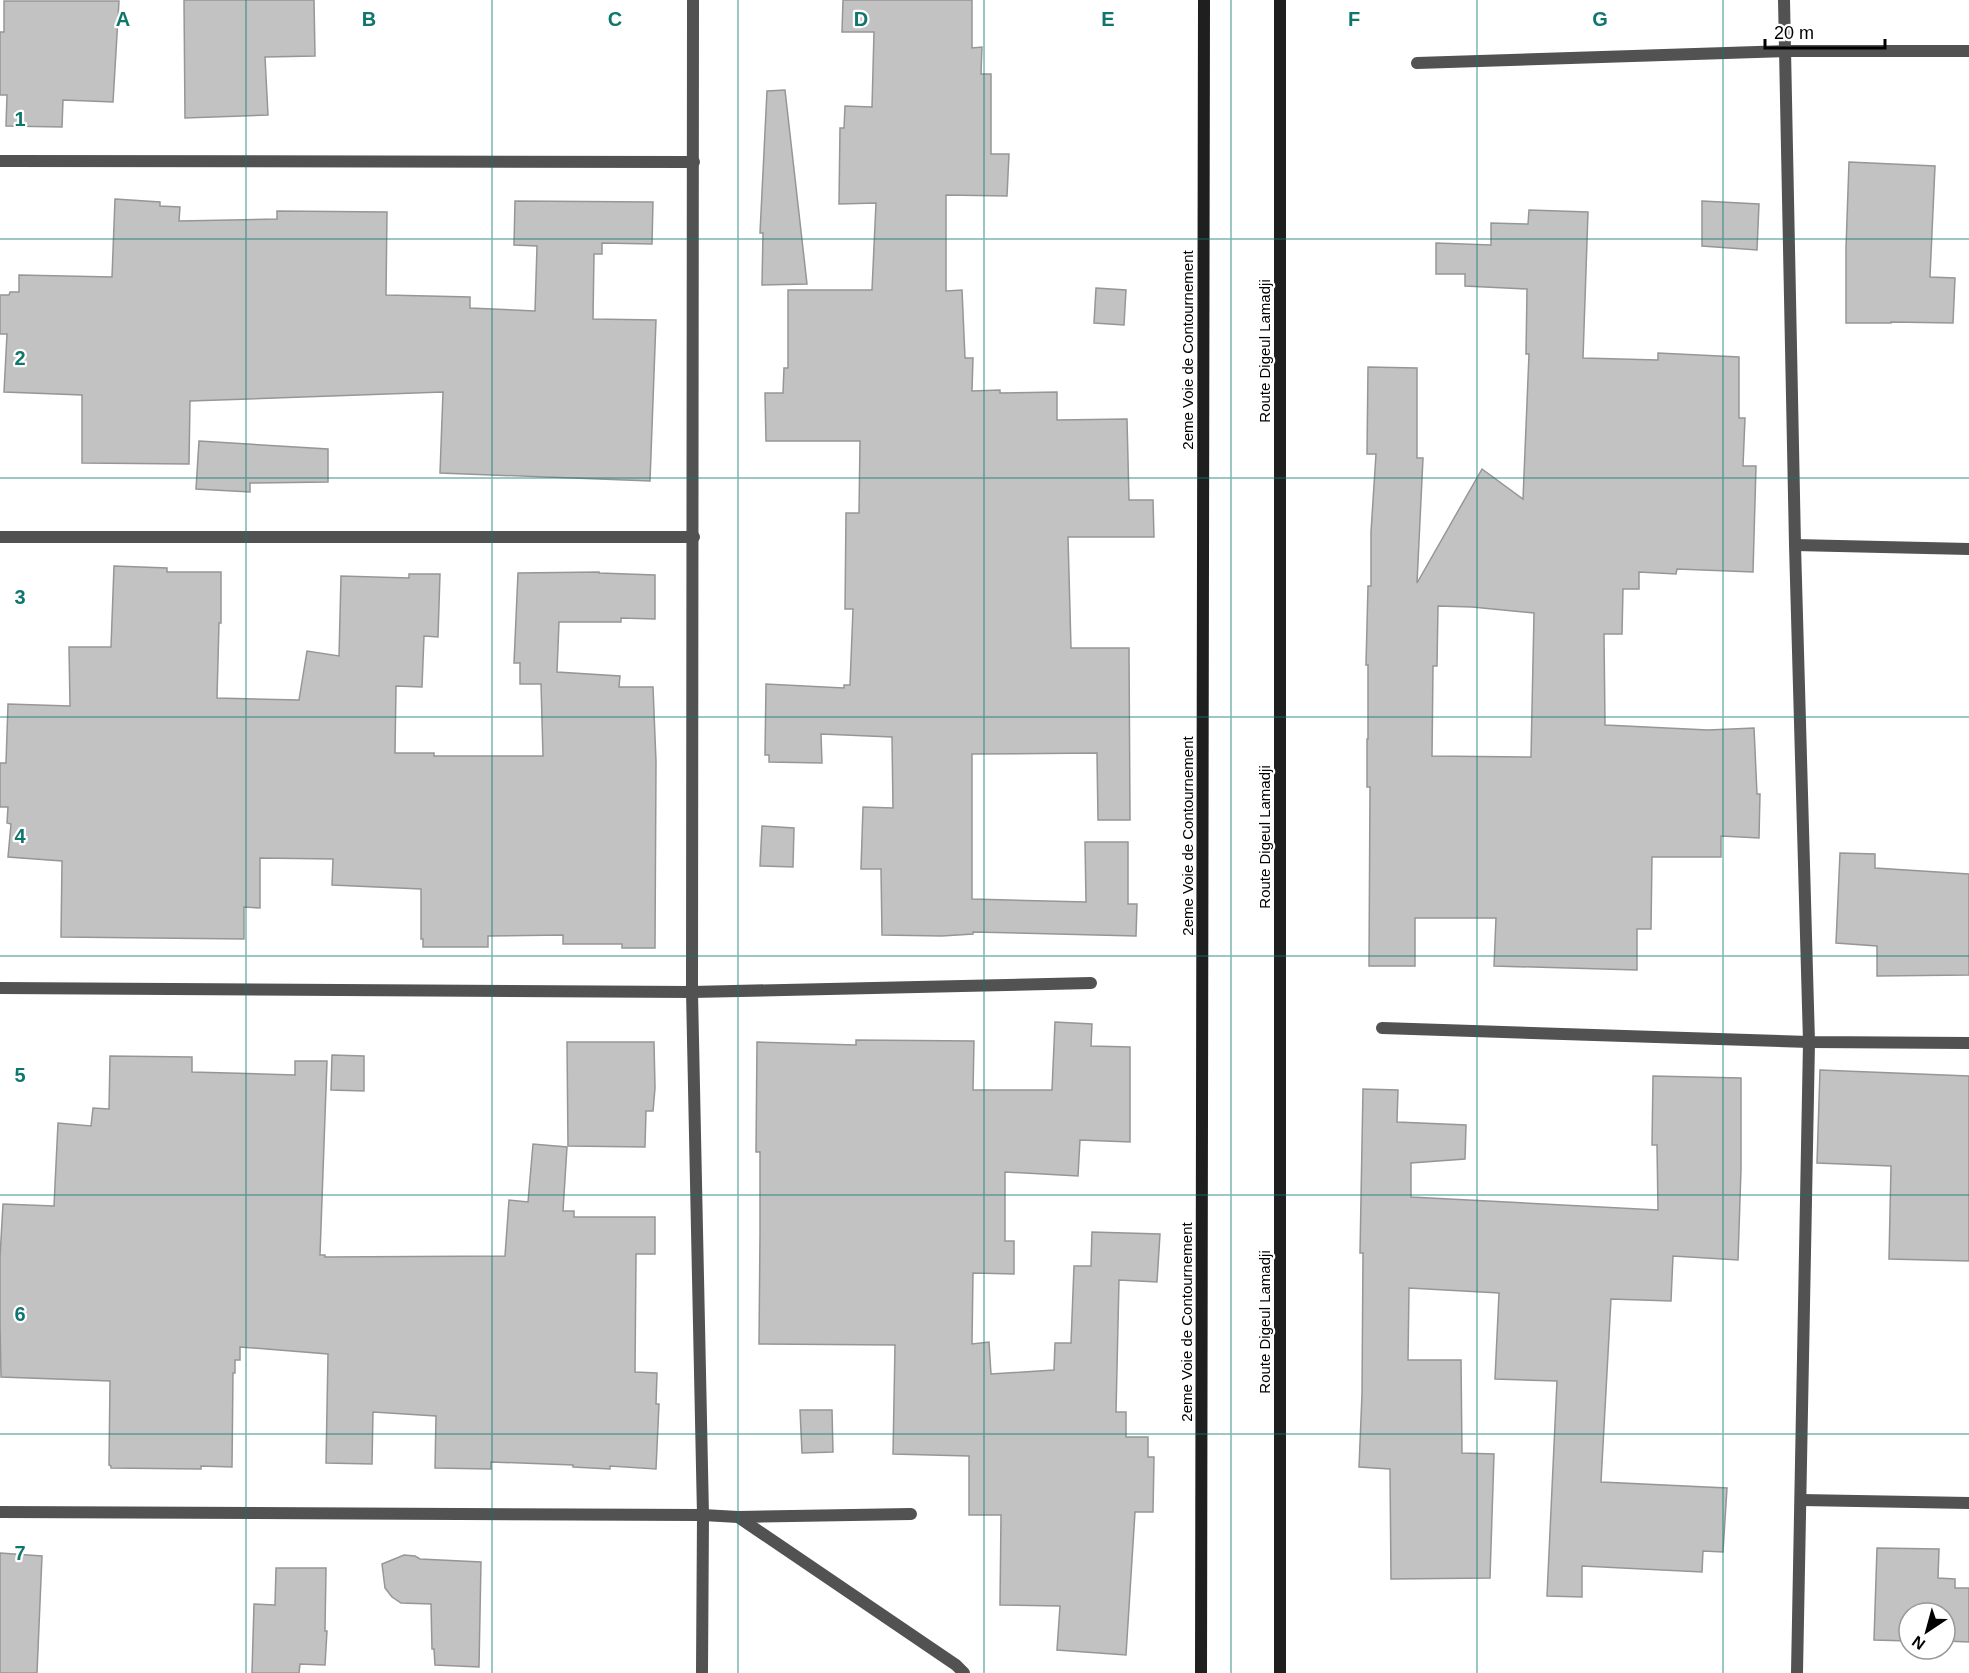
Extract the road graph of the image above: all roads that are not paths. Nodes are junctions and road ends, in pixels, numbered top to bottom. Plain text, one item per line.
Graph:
1 (693, 0) edge
2 (1204, 0) edge
3 (1280, 0) edge
4 (1784, 0) edge
5 (1785, 51) junction
6 (1969, 51) edge
7 (1417, 63) dead end
8 (0, 161) edge
9 (693, 162) junction
10 (0, 537) edge
11 (693, 537) junction
12 (1794, 545) junction
13 (1969, 549) edge
14 (1091, 982) dead end
15 (0, 988) edge
16 (692, 992) junction
17 (1382, 1028) dead end
18 (1809, 1042) junction
19 (1969, 1042) edge
20 (1801, 1500) junction
21 (1969, 1503) edge
22 (0, 1512) edge
23 (911, 1514) dead end
24 (703, 1515) junction
25 (738, 1517) junction
26 (702, 1673) edge
27 (964, 1673) edge
28 (1202, 1673) edge
29 (1280, 1673) edge
30 (1797, 1673) edge

1 - 9 street
2 - 28 main road, 2eme Voie de Contournement
3 - 29 main road, Route Digeul Lamadji
4 - 5 street
5 - 6 street
5 - 7 street
5 - 12 street
8 - 9 street
9 - 11 street
10 - 11 street
11 - 16 street
12 - 13 street
12 - 18 street
14 - 16 street
15 - 16 street
16 - 24 street
17 - 18 street
18 - 19 street
18 - 20 street
20 - 21 street
20 - 30 street
22 - 24 street
23 - 25 street
24 - 25 street
24 - 26 street
25 - 27 street

